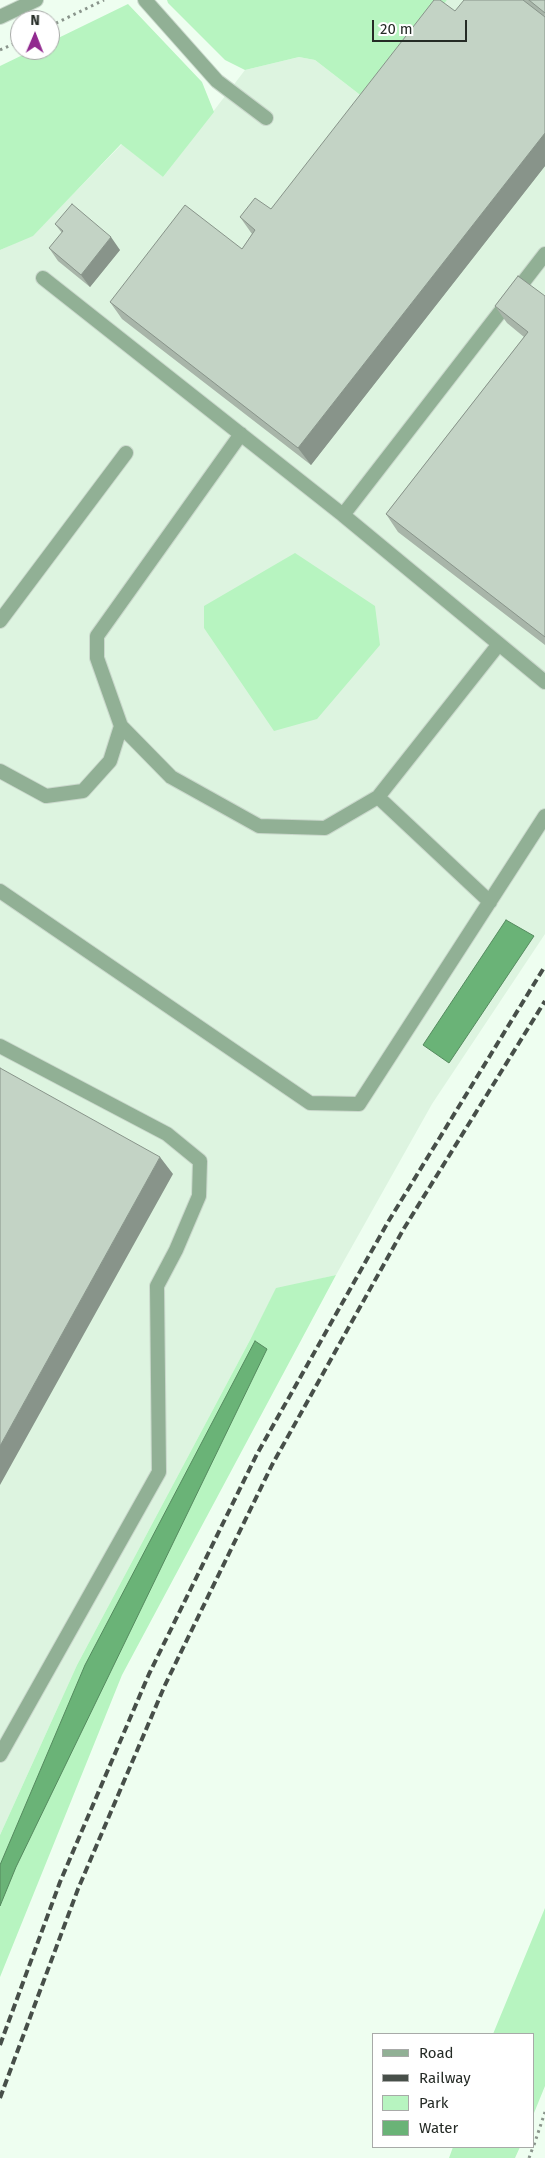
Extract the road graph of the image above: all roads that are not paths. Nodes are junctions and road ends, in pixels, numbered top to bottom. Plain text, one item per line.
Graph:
1 (36, 0) edge
2 (145, 0) edge
3 (0, 17) edge
4 (266, 118) dead end
5 (545, 254) edge
6 (42, 278) dead end
7 (241, 434) junction
8 (126, 453) dead end
9 (344, 515) junction
10 (0, 621) edge
11 (499, 644) junction
12 (545, 682) edge
13 (122, 726) junction
14 (0, 771) edge
15 (378, 797) junction
16 (545, 816) edge
17 (0, 891) edge
18 (490, 902) junction
19 (0, 1046) edge
20 (0, 1755) edge

1 - 3 street
2 - 4 street
5 - 9 street
6 - 7 street
7 - 9 street
7 - 13 street
8 - 10 street
9 - 11 street
11 - 12 street
11 - 15 street
13 - 14 street
13 - 15 street
15 - 18 street
16 - 18 street
17 - 18 street
19 - 20 street

